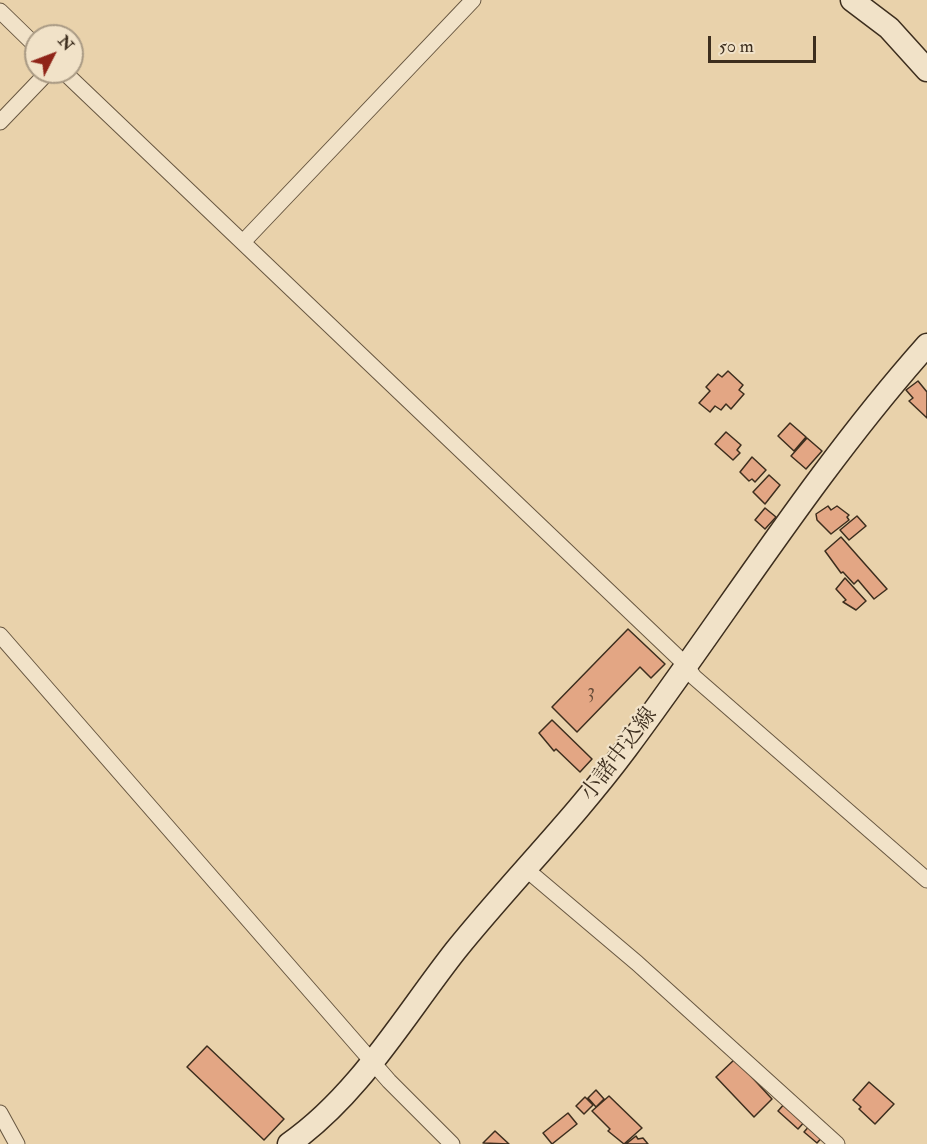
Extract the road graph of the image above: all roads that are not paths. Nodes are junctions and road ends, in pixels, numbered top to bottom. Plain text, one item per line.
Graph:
1 (473, 0) edge
2 (852, 0) edge
3 (0, 12) edge
4 (24, 35) edge
5 (927, 70) edge
6 (36, 84) edge
7 (77, 84) edge
8 (0, 122) edge
9 (243, 242) junction
10 (927, 345) edge
11 (0, 635) edge
12 (686, 665) junction
13 (527, 870) junction
14 (927, 880) edge
15 (372, 1061) junction
16 (0, 1113) edge
17 (17, 1144) edge
18 (289, 1144) edge
19 (452, 1144) edge
20 (837, 1144) edge

1 - 9 street
2 - 5 main road
3 - 4 street
6 - 8 street
7 - 9 street
9 - 12 street
10 - 12 main road, 小諸中込線
11 - 15 street
12 - 13 main road, 小諸中込線
12 - 14 street
13 - 15 main road, 小諸中込線
13 - 20 street
15 - 18 main road, 小諸中込線
15 - 19 street
16 - 17 street

